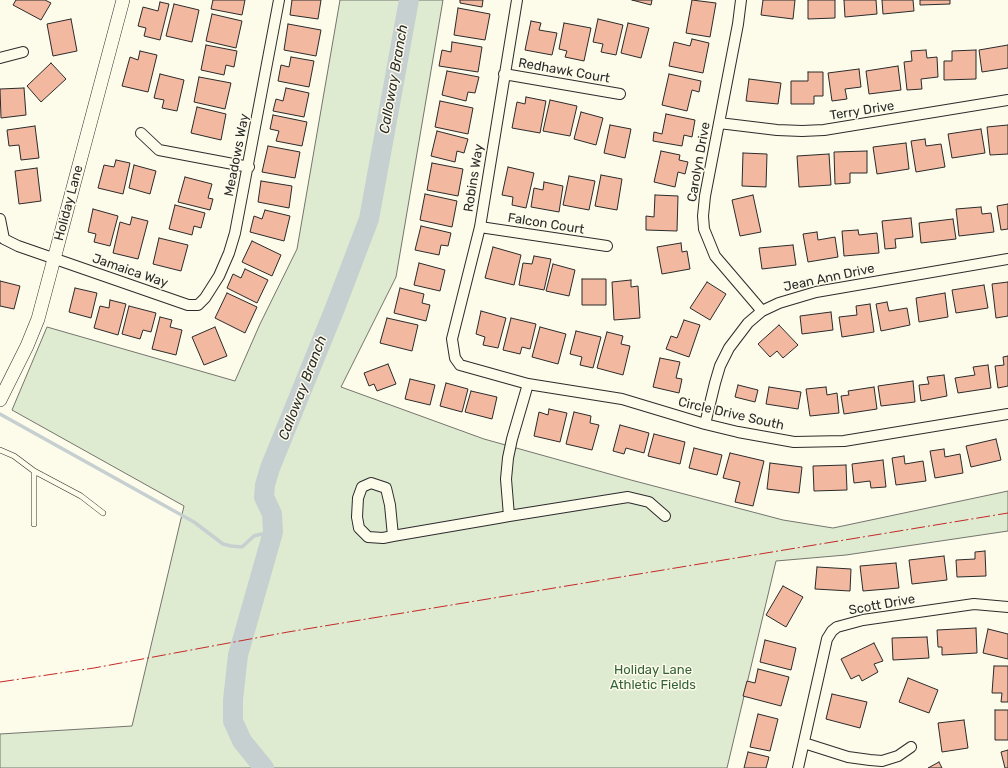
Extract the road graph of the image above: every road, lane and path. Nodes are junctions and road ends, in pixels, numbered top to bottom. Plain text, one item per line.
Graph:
1 (123, 0) edge
2 (279, 0) edge
3 (516, 0) edge
4 (741, 0) edge
5 (23, 52) dead end
6 (0, 58) edge
7 (504, 74) junction
8 (620, 94) dead end
9 (1008, 100) edge
10 (720, 123) junction
11 (141, 133) dead end
12 (249, 167) junction
13 (0, 219) edge
14 (480, 227) junction
15 (608, 246) dead end
16 (54, 258) junction
17 (1008, 259) edge
18 (198, 305) joint
19 (762, 311) junction
20 (455, 358) joint
21 (528, 384) junction
22 (0, 400) edge
23 (1008, 414) edge
24 (706, 424) junction
25 (0, 450) edge
26 (34, 471) junction
27 (103, 513) dead end
28 (509, 516) junction
29 (665, 516) dead end
30 (34, 524) dead end
31 (393, 536) junction
32 (1008, 607) edge
33 (804, 743) junction
34 (911, 747) dead end
35 (798, 768) edge

1 - 16 street, Holiday Lane
2 - 12 street, Meadows Way
3 - 7 street, Robins Way
4 - 10 street, Carolyn Drive
5 - 6 street
7 - 8 street, Redhawk Court
7 - 14 street, Robins Way
9 - 10 street, Terry Drive
10 - 19 street, Carolyn Drive
11 - 12 street
12 - 18 street, Meadows Way
13 - 16 street, Jamaica Way
14 - 15 street, Falcon Court
14 - 20 street, Robins Way
16 - 18 street, Jamaica Way
16 - 22 street, Holiday Lane
17 - 19 street, Jean Ann Drive
19 - 24 street, Jean Ann Drive
20 - 21 street, Circle Drive South
21 - 24 street, Circle Drive South
21 - 28 street
23 - 24 street, Circle Drive South
25 - 26 lane
26 - 27 lane
26 - 30 lane
28 - 29 street
28 - 31 street
31 - 31 street
32 - 33 street, Scott Drive
33 - 34 street
33 - 35 street, Scott Drive

